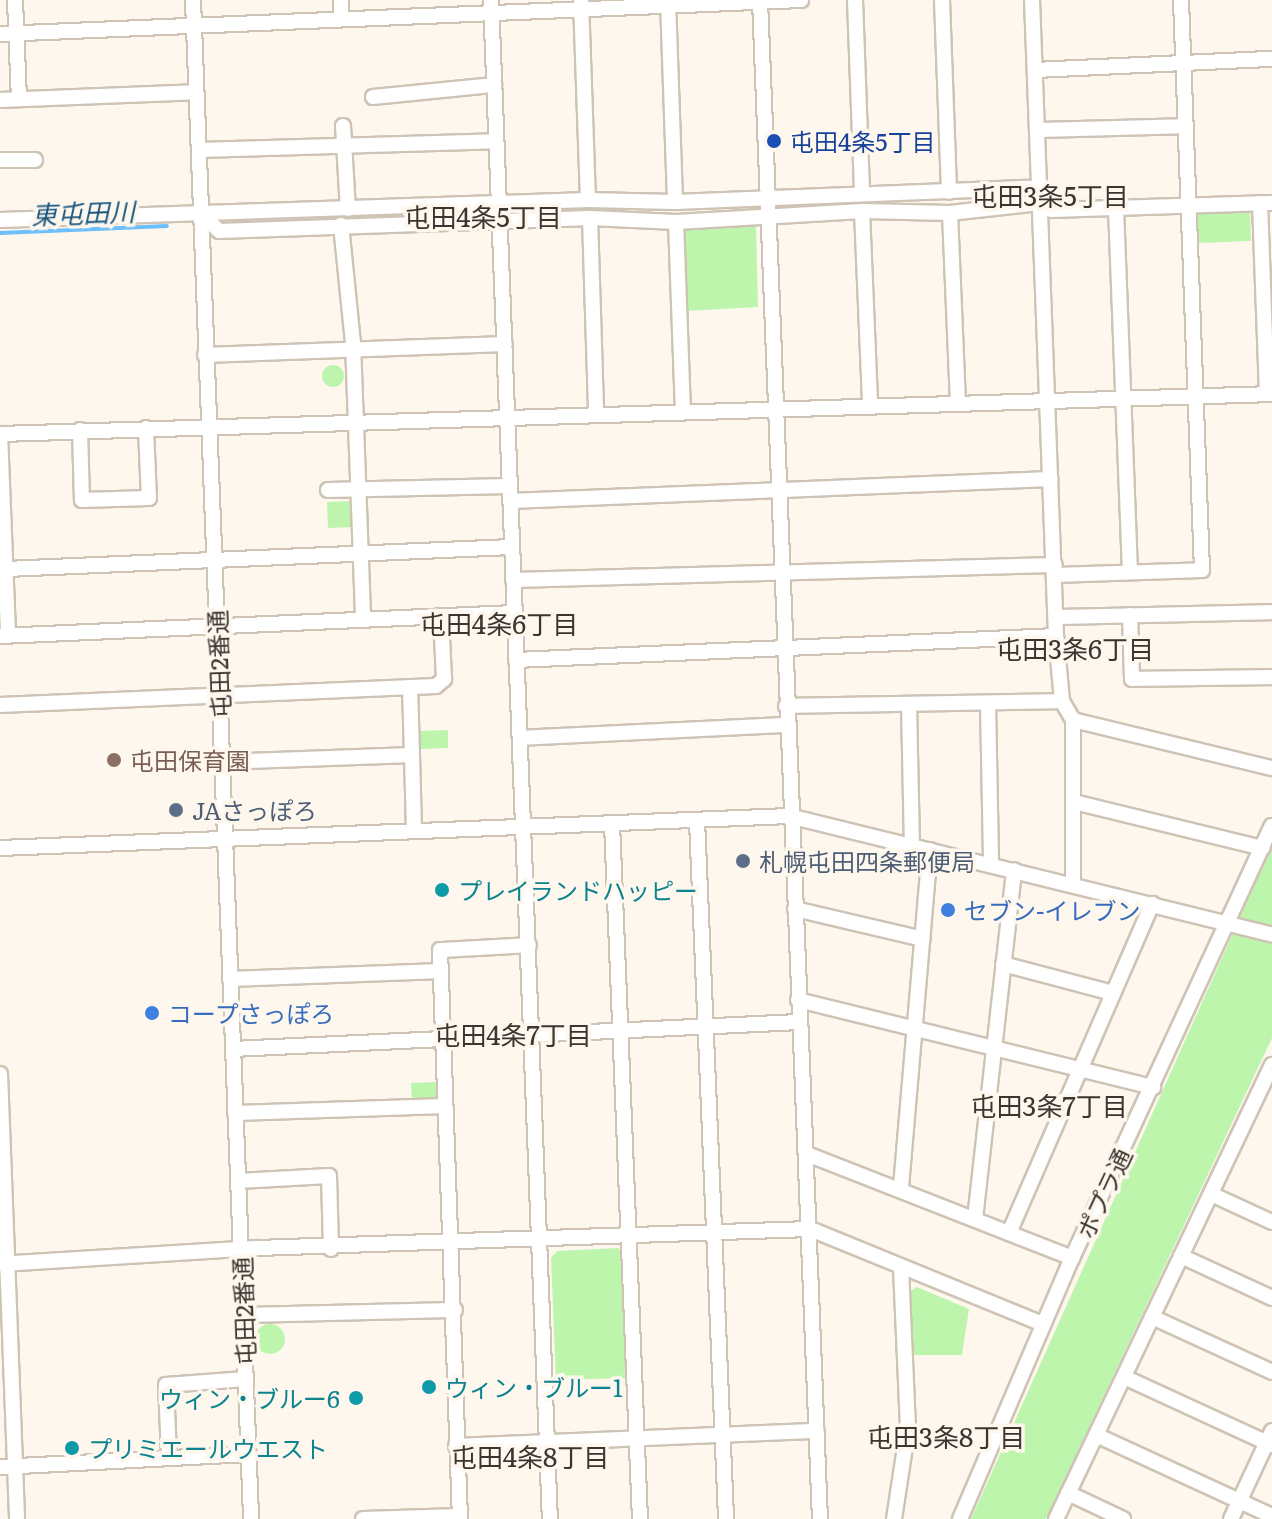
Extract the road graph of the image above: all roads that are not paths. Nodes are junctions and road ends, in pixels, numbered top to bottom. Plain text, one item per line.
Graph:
1 (15, 0) edge
2 (193, 0) edge
3 (341, 0) edge
4 (801, 0) edge
5 (855, 0) edge
6 (942, 0) edge
7 (1032, 0) edge
8 (1181, 0) edge
9 (760, 1) edge
10 (668, 2) edge
11 (582, 4) edge
12 (492, 6) edge
13 (341, 17) junction
14 (192, 23) junction
15 (16, 33) junction
16 (0, 34) edge
17 (1272, 59) edge
18 (1183, 66) junction
19 (1035, 70) junction
20 (494, 85) junction
21 (195, 92) junction
22 (373, 97) dead end
23 (19, 99) junction
24 (0, 100) edge
25 (343, 126) dead end
26 (1185, 126) junction
27 (1037, 130) junction
28 (496, 141) junction
29 (344, 148) junction
30 (199, 150) junction
31 (0, 160) edge
32 (35, 160) dead end
33 (949, 192) junction
34 (862, 193) junction
35 (769, 196) junction
36 (588, 200) junction
37 (675, 202) junction
38 (1040, 203) junction
39 (1266, 203) edge
40 (499, 204) junction
41 (1189, 206) junction
42 (0, 207) edge
43 (1116, 208) junction
44 (348, 209) junction
45 (862, 211) junction
46 (201, 213) junction
47 (950, 213) junction
48 (770, 214) junction
49 (590, 218) junction
50 (0, 220) edge
51 (500, 222) junction
52 (676, 222) junction
53 (341, 225) junction
54 (505, 344) junction
55 (353, 351) junction
56 (205, 355) junction
57 (1270, 394) edge
58 (1195, 395) junction
59 (1123, 396) junction
60 (1047, 397) junction
61 (958, 400) junction
62 (870, 403) junction
63 (775, 407) junction
64 (683, 411) junction
65 (596, 413) junction
66 (508, 417) junction
67 (355, 420) junction
68 (208, 425) junction
69 (146, 428) junction
70 (80, 430) junction
71 (0, 434) edge
72 (1051, 479) junction
73 (358, 489) junction
74 (328, 490) dead end
75 (778, 490) junction
76 (510, 493) junction
77 (512, 547) junction
78 (361, 551) junction
79 (213, 559) junction
80 (6, 569) junction
81 (1055, 570) junction
82 (782, 572) junction
83 (1130, 572) junction
84 (513, 580) junction
85 (1272, 612) edge
86 (514, 613) junction
87 (1130, 615) junction
88 (441, 616) junction
89 (363, 617) junction
90 (1056, 617) junction
91 (216, 625) junction
92 (4, 635) edge
93 (1056, 636) junction
94 (785, 647) junction
95 (516, 660) junction
96 (1272, 677) edge
97 (410, 687) junction
98 (219, 694) junction
99 (1062, 701) junction
100 (988, 703) junction
101 (909, 704) junction
102 (0, 705) edge
103 (786, 706) junction
104 (1073, 720) junction
105 (787, 725) junction
106 (520, 738) junction
107 (412, 755) junction
108 (221, 762) junction
109 (1272, 768) edge
110 (1074, 802) junction
111 (789, 816) junction
112 (697, 820) junction
113 (612, 823) junction
114 (1272, 826) edge
115 (524, 827) junction
116 (414, 830) junction
117 (224, 839) junction
118 (912, 845) junction
119 (0, 848) edge
120 (1262, 848) junction
121 (930, 850) junction
122 (991, 863) junction
123 (1014, 870) junction
124 (1073, 883) junction
125 (1152, 904) junction
126 (795, 909) junction
127 (1227, 923) junction
128 (1272, 935) edge
129 (923, 939) junction
130 (529, 945) junction
131 (1003, 964) junction
132 (441, 971) junction
133 (230, 979) junction
134 (1113, 993) junction
135 (798, 1000) junction
136 (799, 1022) junction
137 (707, 1026) junction
138 (915, 1027) junction
139 (621, 1030) junction
140 (532, 1034) junction
141 (442, 1039) junction
142 (995, 1048) junction
143 (233, 1049) junction
144 (1081, 1069) junction
145 (1271, 1071) edge
146 (0, 1074) edge
147 (1153, 1087) junction
148 (445, 1106) junction
149 (235, 1113) junction
150 (807, 1154) junction
151 (238, 1181) junction
152 (901, 1187) junction
153 (1211, 1194) junction
154 (975, 1219) junction
155 (1272, 1222) edge
156 (810, 1229) junction
157 (716, 1231) junction
158 (1009, 1233) junction
159 (629, 1235) junction
160 (540, 1238) junction
161 (451, 1242) junction
162 (331, 1249) junction
163 (240, 1251) junction
164 (1181, 1256) junction
165 (1072, 1258) junction
166 (4, 1264) edge
167 (901, 1268) junction
168 (1272, 1298) edge
169 (455, 1310) junction
170 (243, 1315) junction
171 (1152, 1317) junction
172 (1043, 1324) junction
173 (1272, 1372) edge
174 (1124, 1377) junction
175 (246, 1379) junction
176 (817, 1431) junction
177 (723, 1435) junction
178 (1096, 1435) junction
179 (636, 1439) junction
180 (1270, 1440) edge
181 (547, 1442) junction
182 (456, 1446) junction
183 (249, 1454) junction
184 (169, 1456) junction
185 (8, 1466) edge
186 (1068, 1493) junction
187 (1239, 1501) junction
188 (1272, 1516) edge
189 (460, 1517) edge
190 (17, 1519) edge
191 (251, 1519) edge
192 (363, 1519) edge
193 (550, 1519) edge
194 (640, 1519) edge
195 (726, 1519) edge
196 (820, 1519) edge
197 (894, 1519) edge
198 (960, 1519) edge
199 (1056, 1519) edge
200 (1123, 1519) edge
201 (1231, 1519) edge

1 - 15 street
2 - 14 street, 屯田2番通
3 - 13 street
4 - 9 street
5 - 34 street
6 - 33 street
7 - 19 street
8 - 18 street
9 - 10 street
9 - 35 street
10 - 11 street
10 - 37 street
11 - 12 street
11 - 36 street
12 - 13 street
12 - 20 street
13 - 14 street
14 - 15 street
14 - 21 street, 屯田2番通
15 - 16 street
15 - 23 street
17 - 18 street
18 - 19 street
18 - 26 street
19 - 27 street
20 - 22 street
20 - 28 street
21 - 23 street
21 - 30 street, 屯田2番通
23 - 24 street
25 - 29 street
26 - 27 street
26 - 41 street
27 - 38 street
28 - 29 street
28 - 40 street
29 - 30 street
29 - 44 street
30 - 46 street, 屯田2番通
31 - 32 street
33 - 34 street
33 - 38 street
34 - 35 street
35 - 37 street
35 - 48 street
36 - 37 street
36 - 40 street
38 - 43 street
38 - 47 street
38 - 60 street
39 - 41 street
39 - 57 street
40 - 44 street
40 - 51 street
41 - 43 street
41 - 58 street
42 - 50 street
43 - 59 street
44 - 46 street
45 - 47 street
45 - 48 street
45 - 62 street
46 - 50 street
46 - 53 street
46 - 56 street, 屯田2番通
47 - 61 street
48 - 52 street
48 - 63 street
49 - 51 street
49 - 52 street
49 - 65 street
51 - 53 street
51 - 54 street
52 - 64 street
53 - 55 street
54 - 55 street
54 - 66 street
55 - 56 street
55 - 67 street
56 - 68 street, 屯田2番通
57 - 58 street
58 - 59 street
58 - 83 street
59 - 60 street
59 - 83 street
60 - 61 street
60 - 72 street
61 - 62 street
62 - 63 street
63 - 64 street
63 - 75 street
64 - 65 street
65 - 66 street
66 - 67 street
66 - 76 street
67 - 68 street
67 - 73 street
68 - 69 street
68 - 79 street, 屯田2番通
69 - 70 street
69 - 70 street
70 - 71 street
71 - 80 street
72 - 75 street
72 - 81 street
73 - 74 street
73 - 76 street
73 - 78 street
75 - 76 street
75 - 82 street
76 - 77 street
77 - 78 street
77 - 84 street
78 - 79 street
78 - 89 street
79 - 80 street
79 - 91 street, 屯田2番通
80 - 92 street
81 - 82 street
81 - 83 street
81 - 90 street
82 - 84 street
82 - 94 street
84 - 86 street
85 - 87 street
86 - 88 street
86 - 95 street
87 - 90 street
87 - 96 street
88 - 89 street
88 - 97 street
89 - 91 street
90 - 93 street
91 - 92 street
91 - 98 street, 屯田2番通
93 - 94 street
93 - 99 street
94 - 95 street
94 - 103 street
95 - 106 street
97 - 98 street
97 - 107 street
98 - 102 street
98 - 108 street, 屯田2番通
99 - 100 street
99 - 104 street
100 - 101 street
100 - 122 street
101 - 103 street
101 - 118 street
103 - 105 street
104 - 109 street
104 - 110 street
105 - 106 street
105 - 111 street
106 - 115 street
107 - 108 street
107 - 116 street
108 - 117 street, 屯田2番通
110 - 120 street
110 - 124 street
111 - 112 street
111 - 118 street
111 - 126 street
112 - 113 street
112 - 137 street
113 - 115 street
113 - 139 street
114 - 120 street, ポプラ通
115 - 116 street
115 - 130 street
116 - 117 street
117 - 119 street
117 - 133 street, 屯田2番通
118 - 121 street
120 - 127 street, ポプラ通
121 - 122 street
121 - 129 street
122 - 123 street
123 - 124 street
123 - 131 street
124 - 125 street
125 - 127 street
125 - 134 street
126 - 129 street
126 - 135 street
127 - 128 street
127 - 147 street, ポプラ通
129 - 138 street
130 - 132 street
130 - 140 street
131 - 134 street
131 - 142 street
132 - 133 street
132 - 141 street
133 - 143 street, 屯田2番通
134 - 144 street
135 - 136 street
135 - 138 street
136 - 137 street
136 - 150 street
137 - 139 street
137 - 157 street
138 - 142 street
138 - 152 street
139 - 140 street
139 - 159 street
140 - 141 street
140 - 160 street
141 - 143 street
141 - 148 street
142 - 144 street
142 - 154 street
143 - 149 street, 屯田2番通
144 - 147 street
144 - 158 street
145 - 153 street
146 - 166 street
147 - 165 street, ポプラ通
148 - 149 street
148 - 161 street
149 - 151 street, 屯田2番通
150 - 152 street
150 - 156 street
151 - 162 street
151 - 163 street, 屯田2番通
152 - 154 street
153 - 155 street
153 - 164 street
154 - 158 street
156 - 157 street
156 - 167 street
156 - 176 street
157 - 159 street
157 - 177 street
158 - 165 street
159 - 160 street
159 - 179 street
160 - 161 street
160 - 181 street
161 - 162 street
161 - 169 street
162 - 163 street
163 - 166 street
163 - 170 street, 屯田2番通
164 - 168 street
164 - 171 street
165 - 172 street, ポプラ通
166 - 185 street
167 - 172 street
167 - 197 street
169 - 170 street
169 - 182 street
170 - 175 street, 屯田2番通
171 - 173 street
171 - 174 street
172 - 198 street, ポプラ通
174 - 178 street
174 - 180 street
175 - 183 street, 屯田2番通
175 - 184 street
176 - 177 street
176 - 196 street
177 - 179 street
177 - 195 street
178 - 186 street
178 - 187 street
179 - 181 street
179 - 194 street
180 - 187 street
181 - 182 street
181 - 193 street
182 - 189 street
183 - 184 street
183 - 191 street, 屯田2番通
184 - 185 street
185 - 190 street
186 - 199 street
186 - 200 street
187 - 188 street
187 - 201 street
189 - 192 street

